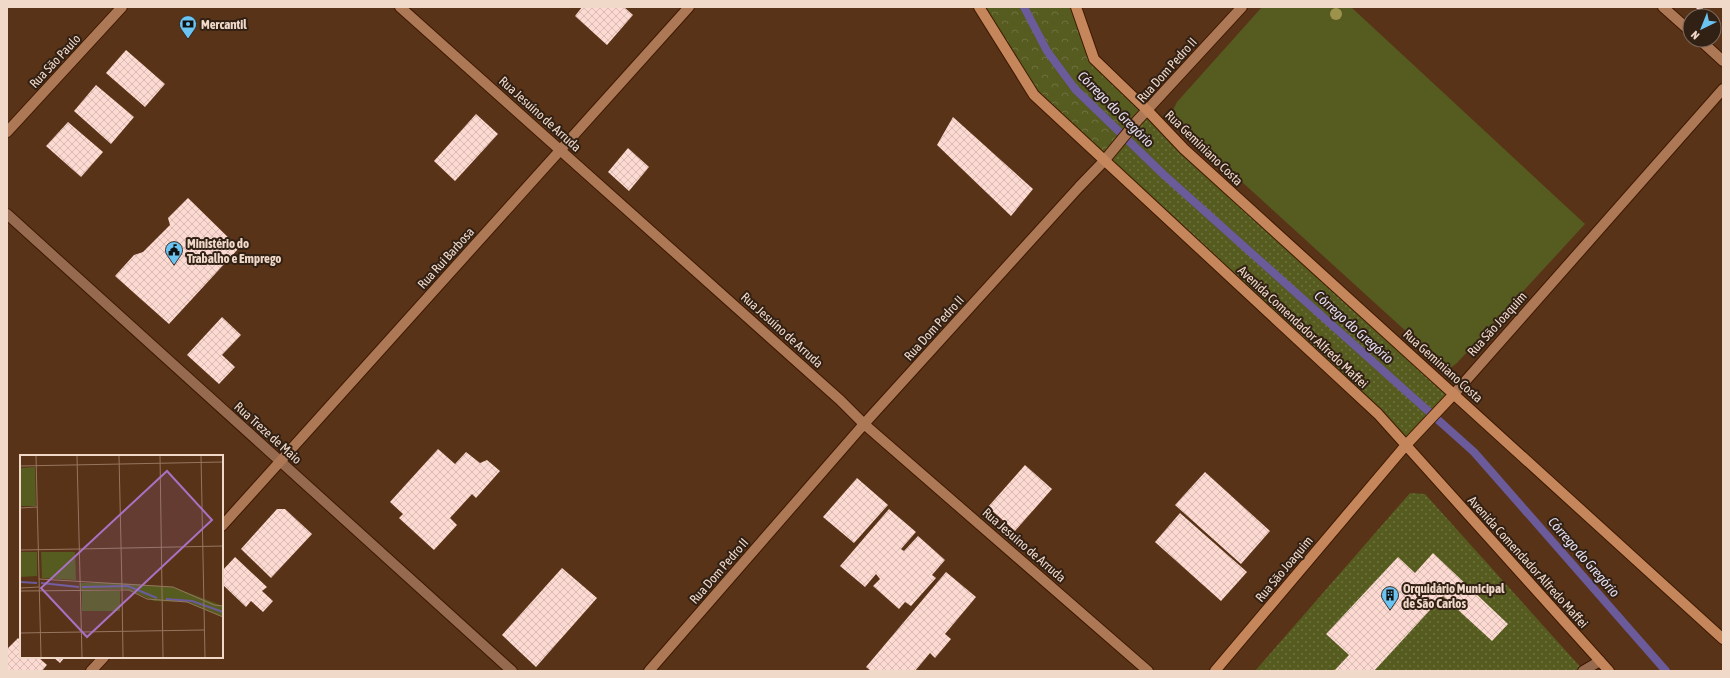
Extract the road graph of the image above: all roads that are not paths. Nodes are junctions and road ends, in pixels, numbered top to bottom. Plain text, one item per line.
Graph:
1 (122, 7) edge
2 (400, 7) edge
3 (689, 7) edge
4 (979, 7) edge
5 (1076, 7) edge
6 (1242, 7) edge
7 (1663, 7) edge
8 (1682, 24) edge
9 (1709, 48) edge
10 (1723, 61) edge
11 (1723, 89) edge
12 (1148, 111) junction
13 (7, 132) edge
14 (561, 150) junction
15 (1104, 161) junction
16 (7, 214) edge
17 (1454, 394) junction
18 (864, 424) junction
19 (1406, 445) junction
20 (280, 462) junction
21 (223, 525) edge
22 (1723, 639) edge
23 (103, 658) edge
24 (1600, 661) junction
25 (91, 671) edge
26 (512, 671) edge
27 (649, 671) edge
28 (1148, 671) edge
29 (1215, 671) edge
30 (1583, 671) edge
31 (1609, 671) edge

1 - 13 main road, Rua São Paulo
2 - 14 main road, Rua Jesuíno de Arruda
3 - 14 main road, Rua Rui Barbosa
4 - 15 main road, Avenida Comendador Alfredo Maffei
5 - 12 main road
6 - 12 main road, Rua Dom Pedro II
7 - 8 main road
9 - 10 main road
11 - 17 main road, Rua São Joaquim
12 - 15 main road, Rua Dom Pedro II
12 - 17 main road, Rua Geminiano Costa
14 - 18 main road, Rua Jesuíno de Arruda
14 - 20 main road, Rua Rui Barbosa
15 - 18 main road, Rua Dom Pedro II
15 - 19 main road, Avenida Comendador Alfredo Maffei
16 - 20 street, Rua Treze de Maio
17 - 19 main road, Rua São Joaquim
17 - 22 main road, Rua Geminiano Costa
18 - 27 main road, Rua Dom Pedro II
18 - 28 main road, Rua Jesuíno de Arruda
19 - 24 main road, Avenida Comendador Alfredo Maffei
19 - 29 main road, Rua São Joaquim
20 - 21 main road, Rua Rui Barbosa
20 - 26 street, Rua Treze de Maio
23 - 25 main road
24 - 30 street
24 - 31 main road, Avenida Comendador Alfredo Maffei

